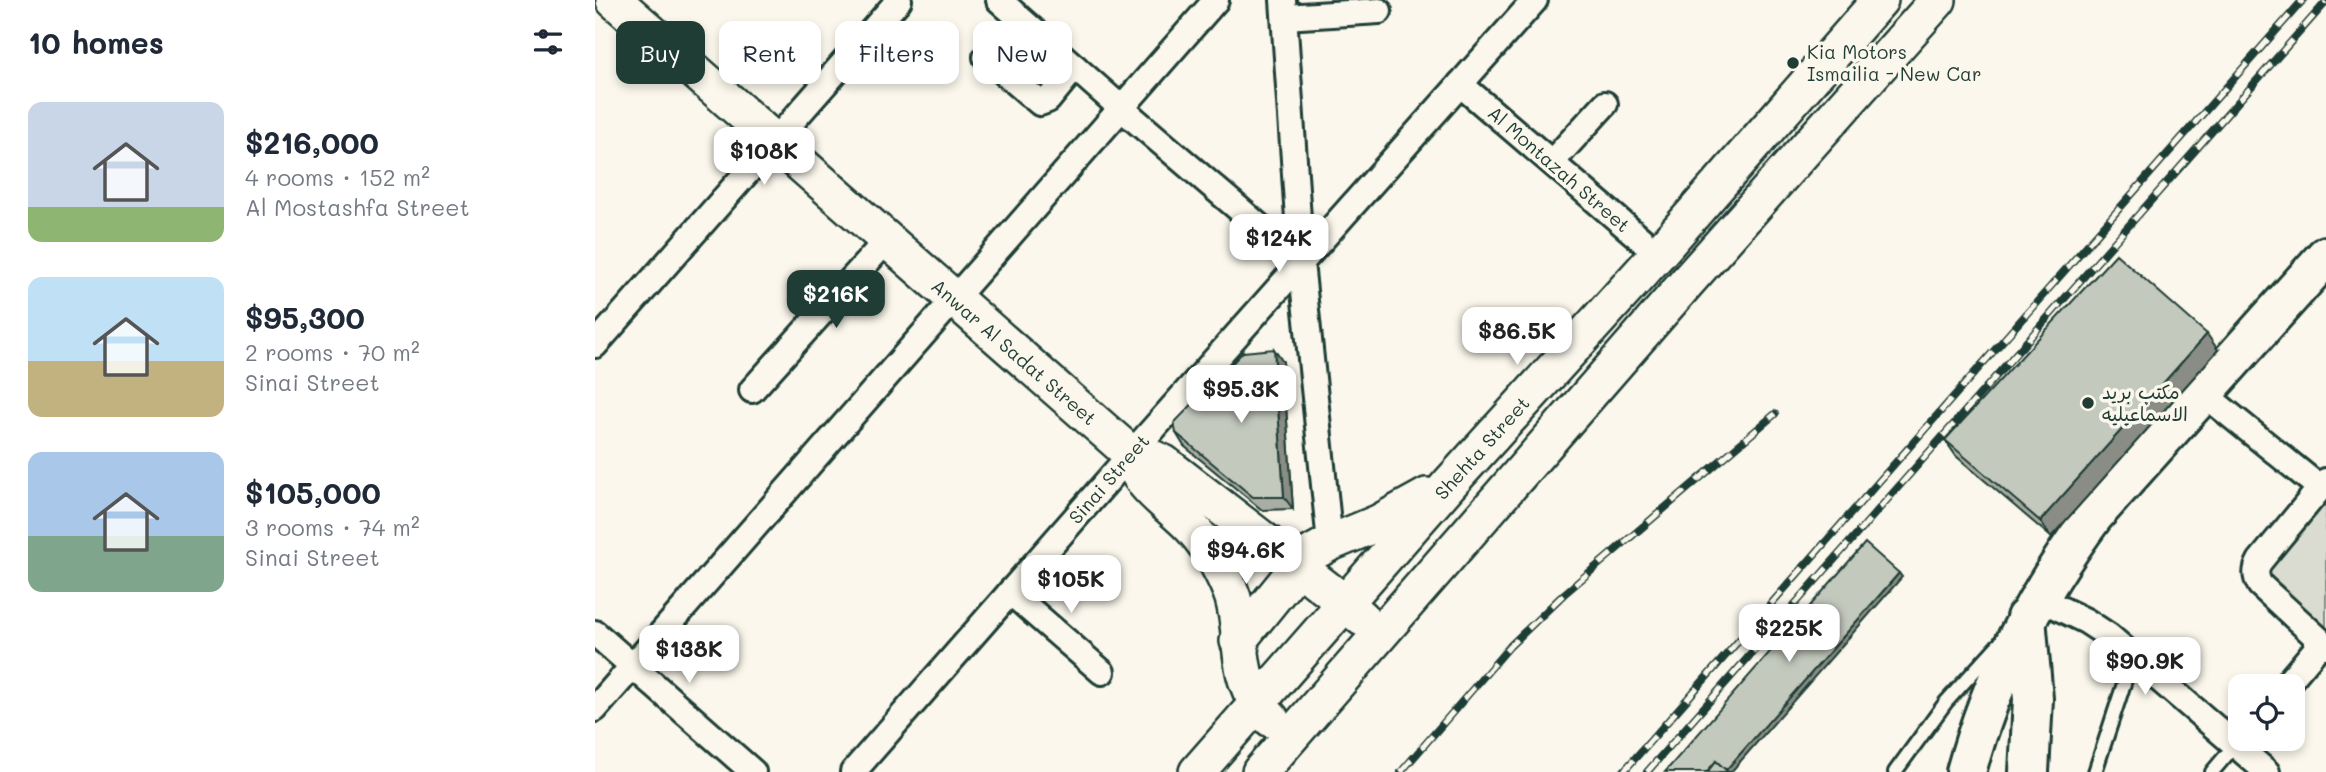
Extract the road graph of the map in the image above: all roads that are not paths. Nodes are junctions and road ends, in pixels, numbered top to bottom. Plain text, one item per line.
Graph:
1 (614, 0) edge
2 (899, 0) edge
3 (999, 0) edge
4 (1216, 0) edge
5 (1535, 0) edge
6 (1880, 0) edge
7 (1938, 0) edge
8 (1284, 9) edge
9 (1379, 11) dead end
10 (1075, 67) junction
11 (1072, 71) edge
12 (1018, 84) edge
13 (1061, 84) edge
14 (1461, 84) junction
15 (1605, 104) dead end
16 (1121, 108) junction
17 (774, 141) junction
18 (1552, 162) junction
19 (887, 240) junction
20 (1658, 254) junction
21 (2326, 257) edge
22 (1301, 262) junction
23 (954, 299) junction
24 (595, 345) edge
25 (752, 390) dead end
26 (2203, 393) junction
27 (1131, 454) junction
28 (1451, 482) junction
29 (2323, 485) edge
30 (1330, 543) junction
31 (1298, 567) junction
32 (1010, 592) junction
33 (1345, 603) junction
34 (2032, 608) junction
35 (595, 633) edge
36 (1375, 639) junction
37 (1238, 641) junction
38 (2324, 644) edge
39 (2133, 656) junction
40 (633, 667) junction
41 (1102, 672) dead end
42 (2296, 674) edge
43 (1258, 704) junction
44 (595, 709) edge
45 (2228, 734) edge
46 (1292, 736) junction
47 (2230, 751) edge
48 (2247, 751) edge
49 (753, 772) edge
50 (853, 772) edge
51 (1197, 772) edge
52 (1260, 772) edge
53 (1895, 772) edge
54 (1966, 772) edge
55 (2029, 772) edge
56 (2095, 772) edge
57 (2212, 772) edge
58 (2267, 772) edge

1 - 17 main road, Anwar Al Sadat Street
2 - 17 street
3 - 10 street
4 - 16 street
5 - 14 street, Sinai Street
6 - 20 main road, Shehta Street
7 - 36 main road
8 - 9 street
8 - 22 street
10 - 11 street
10 - 16 street
12 - 13 street
14 - 18 street, Al Montazah Street
14 - 22 street, Sinai Street
15 - 18 street
16 - 22 street
16 - 23 street
17 - 19 main road, Anwar Al Sadat Street
17 - 24 street
18 - 20 street, Al Montazah Street
19 - 23 main road, Anwar Al Sadat Street
19 - 25 street
20 - 28 main road, Shehta Street
21 - 26 main road
22 - 27 street, Sinai Street
22 - 30 street
23 - 27 main road, Anwar Al Sadat Street
23 - 40 street
26 - 29 street
26 - 34 main road
27 - 31 main road, Anwar Al Sadat Street
27 - 32 street, Sinai Street
27 - 37 main road, Anwar Al Sadat Street
28 - 30 main road
28 - 33 main road, Shehta Street
29 - 38 street
30 - 31 main road
31 - 33 main road, Anwar Al Sadat Street
31 - 37 main road
32 - 41 street
32 - 50 street, Sinai Street
33 - 36 main road, Anwar Al Sadat Street
33 - 43 main road, Shehta Street
34 - 39 street
34 - 53 lane
34 - 54 main road
34 - 55 main road
35 - 40 street
36 - 46 main road
37 - 43 main road, Anwar Al Sadat Street
38 - 42 street
39 - 45 street
39 - 56 lane
40 - 44 street
40 - 49 street
43 - 46 main road, Anwar Al Sadat Street
43 - 51 main road, Shehta Street
46 - 52 main road
47 - 57 lane
48 - 58 street

